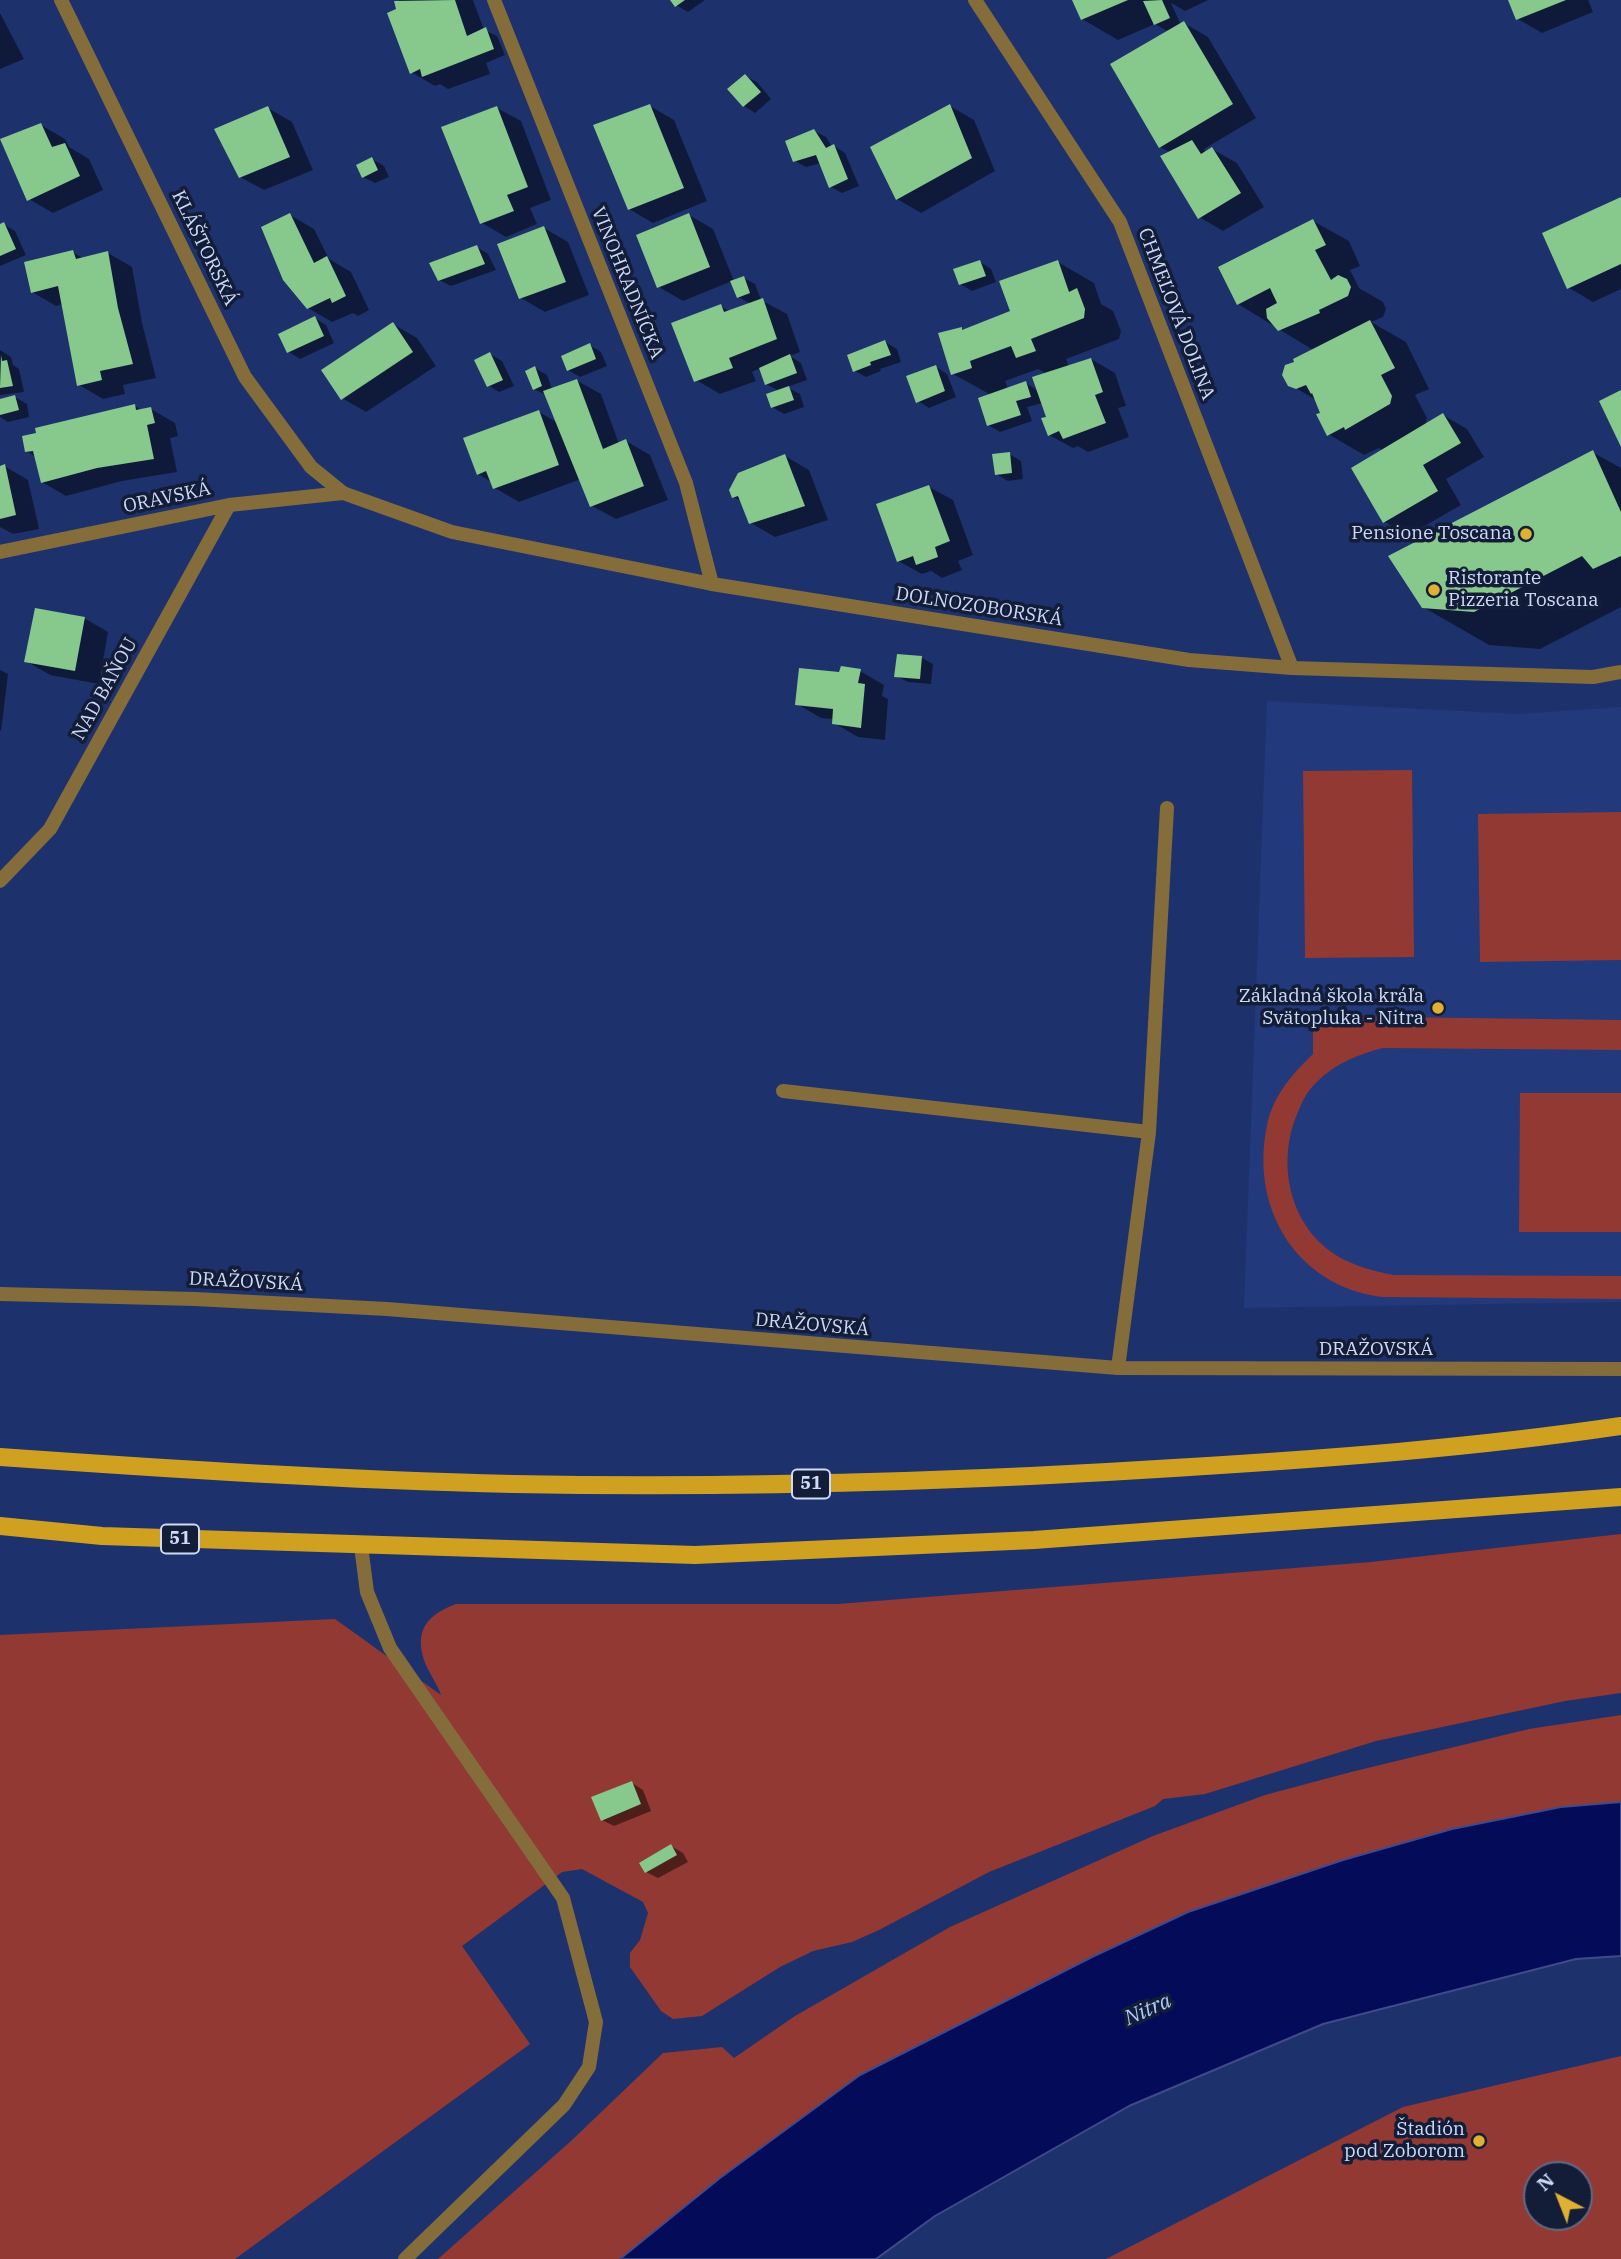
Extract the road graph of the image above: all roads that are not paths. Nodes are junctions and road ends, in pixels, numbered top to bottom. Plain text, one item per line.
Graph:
1 (61, 0) edge
2 (494, 0) edge
3 (975, 0) edge
4 (343, 493) junction
5 (229, 505) junction
6 (0, 552) edge
7 (712, 584) junction
8 (1292, 668) junction
9 (1621, 672) edge
10 (1167, 808) dead end
11 (0, 881) edge
12 (783, 1091) dead end
13 (1149, 1132) junction
14 (0, 1294) edge
15 (1118, 1368) junction
16 (1621, 1369) edge
17 (1621, 1426) edge
18 (0, 1457) edge
19 (1621, 1497) edge
20 (0, 1526) edge
21 (361, 1546) junction
22 (405, 2259) edge

1 - 4 street, KLÁŠTORSKÁ
2 - 7 street, VINOHRADNÍCKA
3 - 8 street, CHMEĽOVÁ DOLINA
4 - 5 street, ORAVSKÁ
4 - 7 street, DOLNOZOBORSKÁ
5 - 6 street, ORAVSKÁ
5 - 11 street, NAD BAŇOU
7 - 8 street, DOLNOZOBORSKÁ
8 - 9 street, DOLNOZOBORSKÁ
10 - 13 street
12 - 13 street
13 - 15 street
14 - 15 street, DRAŽOVSKÁ
15 - 16 street, DRAŽOVSKÁ
17 - 18 main road, 51
19 - 21 main road, 51
20 - 21 main road, 51
21 - 22 street

